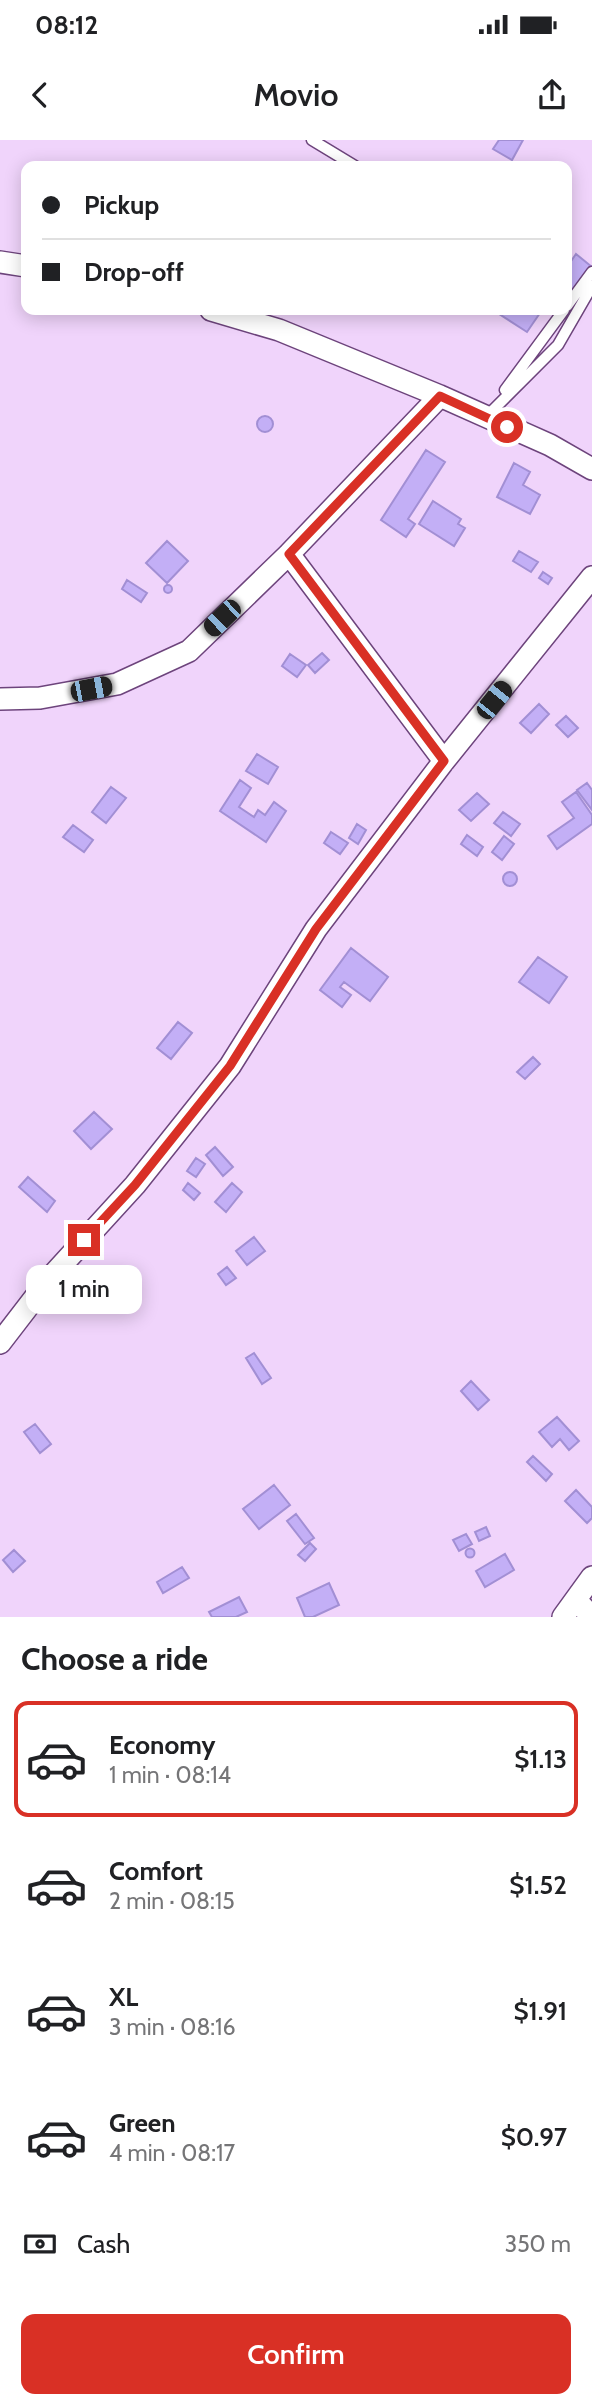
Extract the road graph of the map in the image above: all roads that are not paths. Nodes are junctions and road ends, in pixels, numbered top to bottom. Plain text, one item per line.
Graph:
1 (312, 140) edge
2 (347, 161) edge
3 (0, 262) edge
4 (21, 265) edge
5 (592, 272) edge
6 (592, 286) edge
7 (572, 300) edge
8 (228, 315) edge
9 (561, 315) edge
10 (440, 396) junction
11 (485, 418) junction
12 (592, 469) edge
13 (289, 554) junction
14 (592, 577) edge
15 (0, 699) edge
16 (444, 761) junction
17 (0, 1343) edge
18 (592, 1577) edge
19 (570, 1609) edge
20 (592, 1617) edge

1 - 2 lane
3 - 4 street
5 - 7 lane
6 - 11 lane
8 - 10 street
9 - 11 lane
10 - 11 street
10 - 13 street
11 - 12 street
13 - 15 street
13 - 16 street
14 - 16 street
16 - 17 street
18 - 19 street
19 - 20 street

